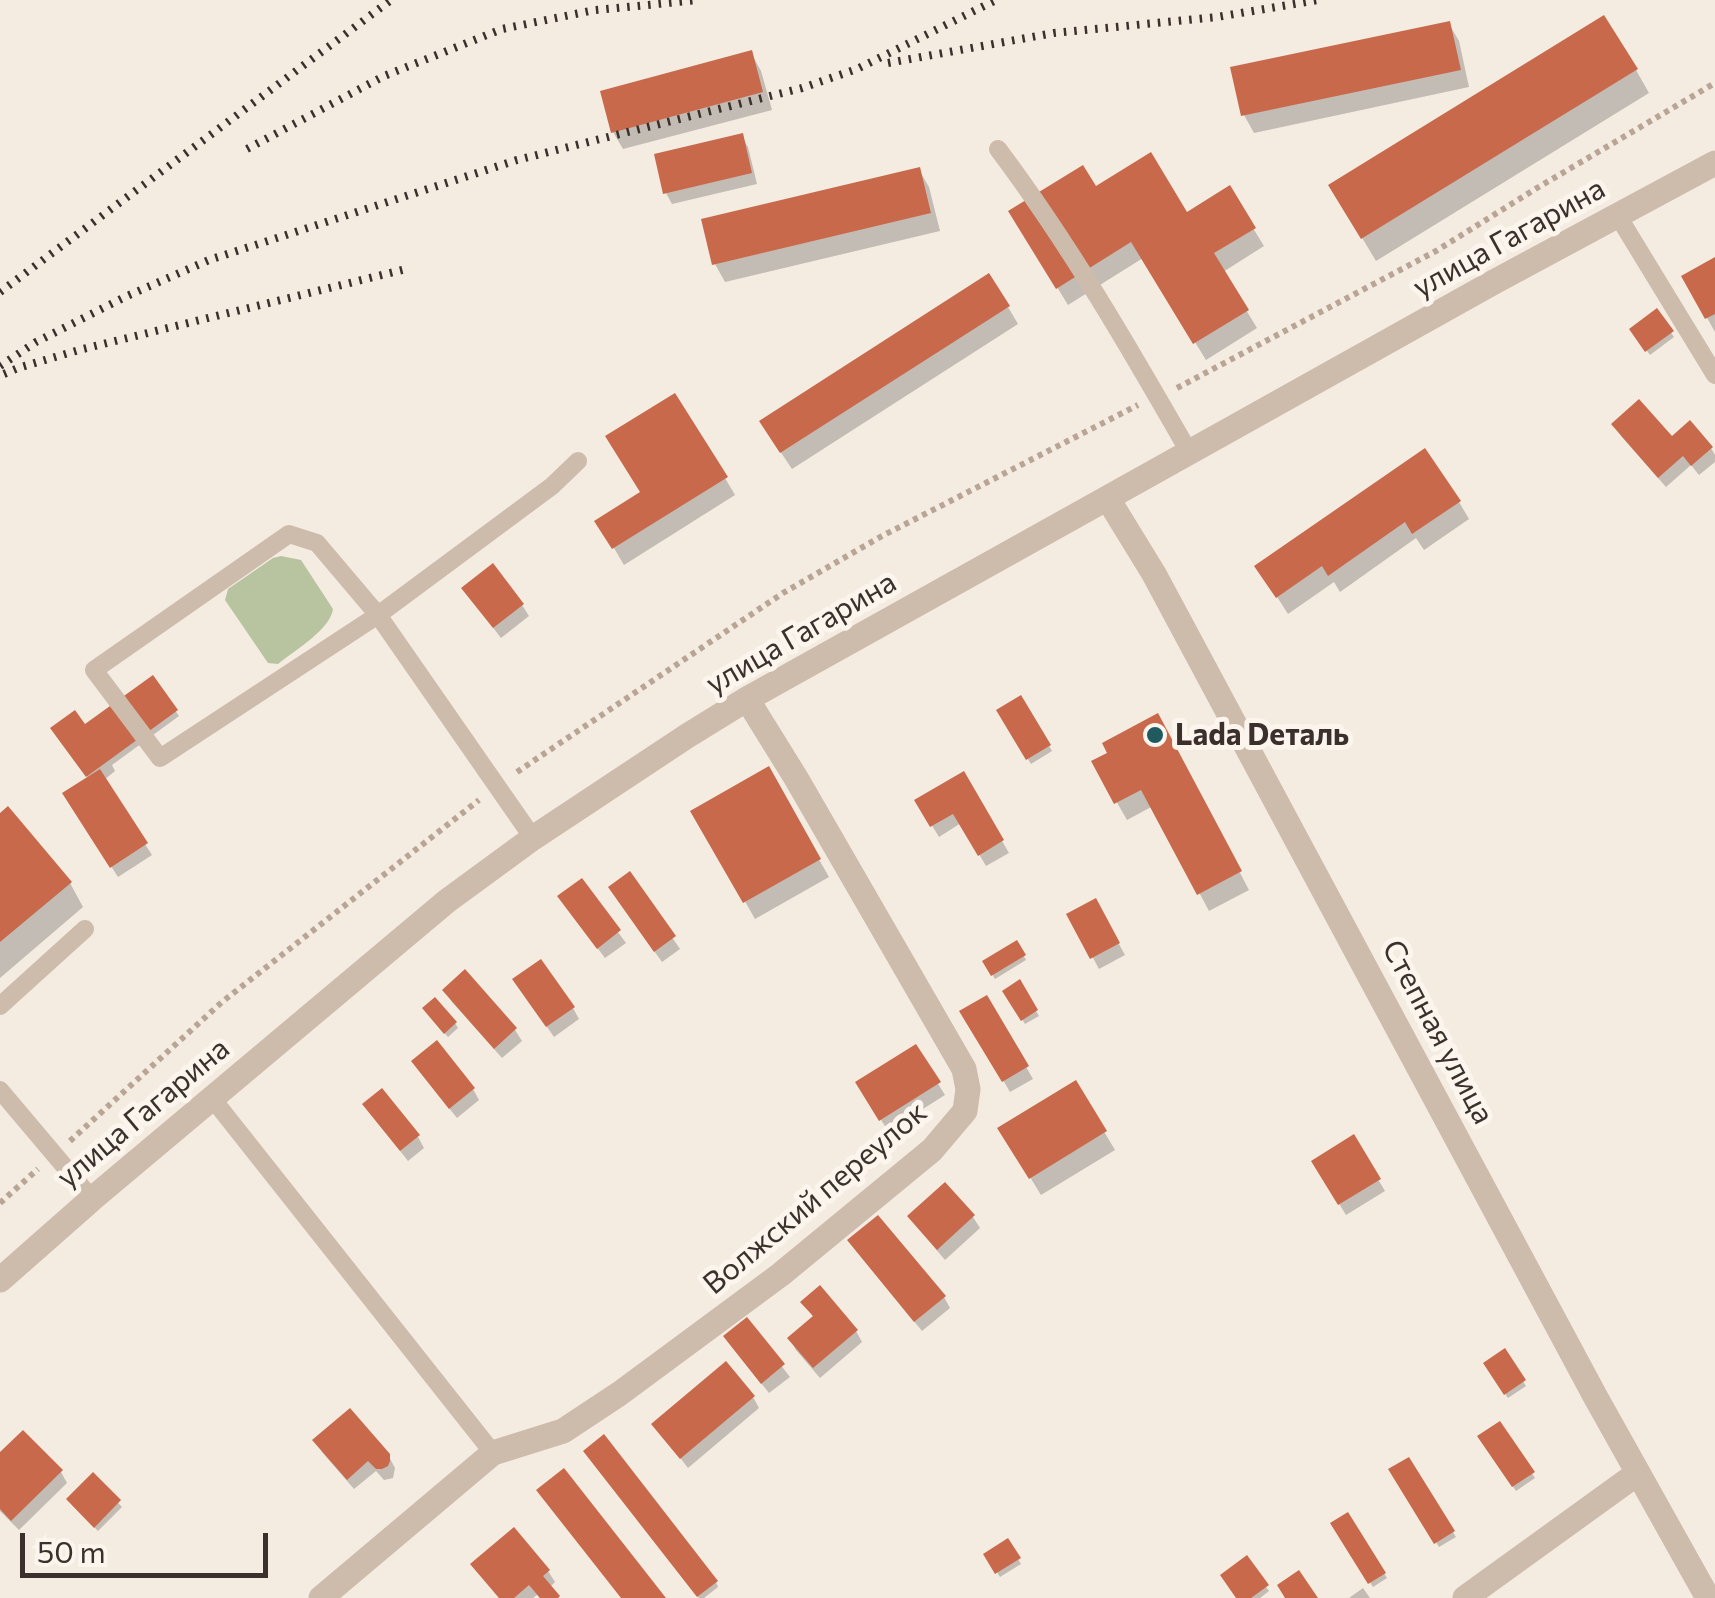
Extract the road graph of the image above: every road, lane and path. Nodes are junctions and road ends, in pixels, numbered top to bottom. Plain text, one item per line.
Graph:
1 (1715, 83) edge
2 (998, 149) dead end
3 (1715, 163) edge
4 (1618, 216) junction
5 (1707, 343) edge
6 (1715, 375) edge
7 (1157, 396) junction
8 (1190, 452) junction
9 (578, 461) dead end
10 (1108, 498) junction
11 (378, 615) junction
12 (747, 700) junction
13 (497, 786) junction
14 (532, 838) junction
15 (85, 929) dead end
16 (0, 1006) edge
17 (0, 1090) edge
18 (212, 1098) junction
19 (55, 1154) junction
20 (92, 1199) junction
21 (0, 1203) edge
22 (0, 1280) edge
23 (493, 1453) junction
24 (1638, 1473) junction
25 (320, 1598) edge
26 (1465, 1598) edge
27 (1708, 1598) edge

1 - 7 path
2 - 7 lane
3 - 4 street, улица Гагарина
4 - 5 lane
4 - 8 street, улица Гагарина
5 - 6 lane
7 - 8 lane
7 - 13 path
8 - 10 street, улица Гагарина
9 - 11 lane
10 - 12 street, улица Гагарина
10 - 24 street, Степная улица
11 - 11 lane
11 - 13 lane
12 - 14 street, улица Гагарина
12 - 23 street, Волжский переулок
13 - 14 lane
13 - 19 path
14 - 18 street, улица Гагарина
15 - 16 lane
17 - 19 lane
18 - 20 street, улица Гагарина
18 - 23 lane
19 - 20 lane
19 - 21 path
20 - 22 street, улица Гагарина
23 - 25 street, Волжский переулок
24 - 26 street
24 - 27 street, Степная улица

